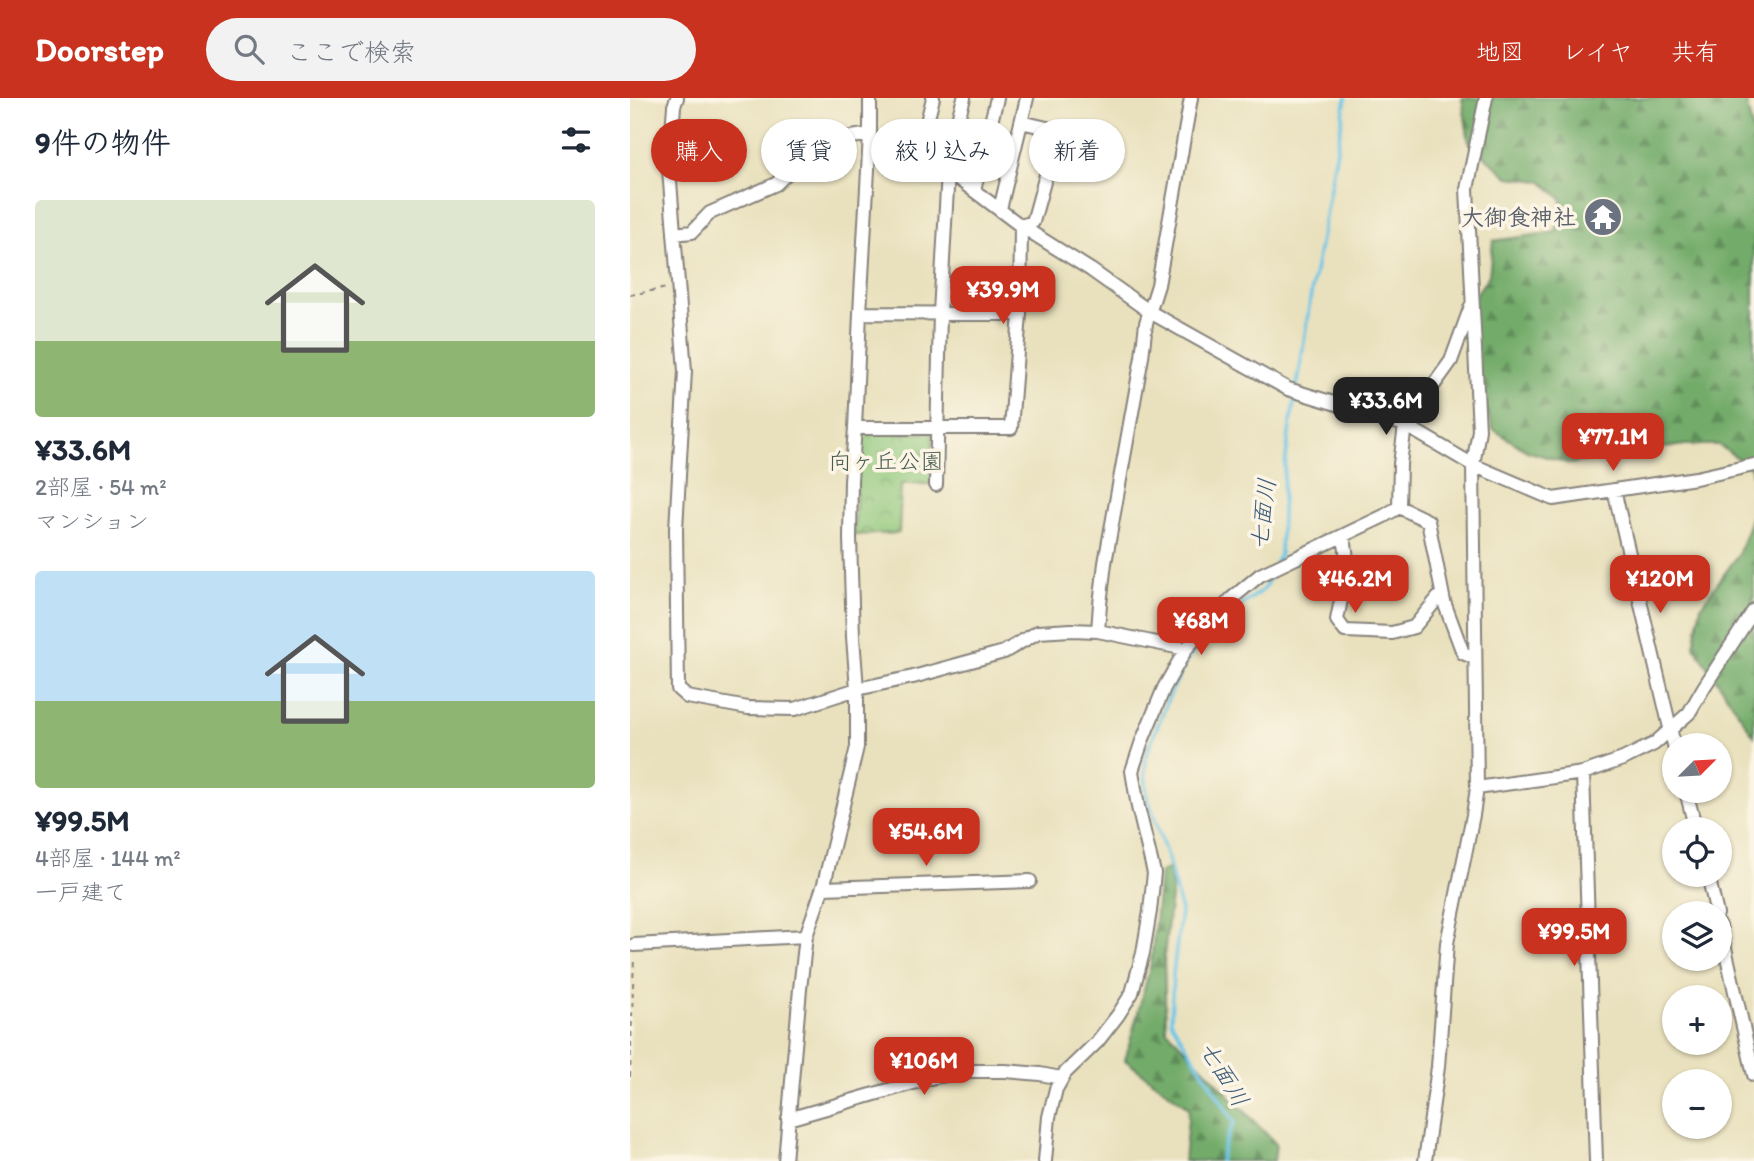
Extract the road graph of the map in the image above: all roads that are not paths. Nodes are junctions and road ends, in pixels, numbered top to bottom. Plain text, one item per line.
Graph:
1 (677, 98) edge
2 (870, 98) edge
3 (933, 98) edge
4 (964, 98) edge
5 (997, 98) edge
6 (1027, 98) edge
7 (1191, 98) edge
8 (1486, 98) edge
9 (928, 119) edge
10 (959, 119) edge
11 (1021, 122) junction
12 (1029, 124) edge
13 (870, 134) junction
14 (869, 154) joint
15 (945, 182) edge
16 (963, 182) edge
17 (1044, 182) edge
18 (974, 190) junction
19 (1000, 209) junction
20 (1021, 226) junction
21 (674, 234) junction
22 (1473, 299) junction
23 (1150, 312) junction
24 (860, 313) junction
25 (940, 313) junction
26 (1020, 314) junction
27 (1405, 425) junction
28 (855, 428) junction
29 (937, 428) junction
30 (1473, 465) junction
31 (1754, 465) edge
32 (936, 485) dead end
33 (1614, 490) junction
34 (1399, 507) junction
35 (1342, 536) junction
36 (1442, 593) junction
37 (1754, 610) edge
38 (1098, 631) junction
39 (1186, 649) junction
40 (1475, 658) junction
41 (858, 689) junction
42 (1670, 730) junction
43 (1671, 733) edge
44 (1583, 773) junction
45 (1477, 788) junction
46 (1030, 881) dead end
47 (823, 888) junction
48 (806, 936) junction
49 (634, 945) road end
50 (1730, 971) edge
51 (1754, 1075) edge
52 (1061, 1078) junction
53 (788, 1119) junction
54 (785, 1161) edge
55 (1045, 1161) edge
56 (1425, 1161) edge
57 (1596, 1161) edge

1 - 21 street
2 - 13 street
3 - 9 street
4 - 10 street
5 - 18 street
6 - 11 street
7 - 23 street
8 - 22 street
11 - 12 street
11 - 19 street
13 - 14 street
13 - 21 street
14 - 24 street
15 - 25 street
16 - 18 street
17 - 20 street
18 - 19 street
19 - 20 street
20 - 23 street
20 - 26 street
21 - 41 street
22 - 27 street
22 - 30 street
23 - 27 street
23 - 38 street
24 - 25 street
24 - 28 street
25 - 26 street
25 - 29 street
26 - 29 street
27 - 30 street
27 - 34 street
28 - 29 street
28 - 41 street
29 - 32 street
30 - 33 street
30 - 40 street
31 - 33 street
33 - 42 street
34 - 35 street
34 - 36 street
35 - 36 street
35 - 39 street
36 - 40 street
37 - 42 street
38 - 39 street
38 - 41 street
39 - 52 street
40 - 45 street
41 - 47 street
42 - 43 street
42 - 44 street
44 - 45 street
44 - 57 street
45 - 56 street
46 - 47 street
47 - 48 street
48 - 49 street
48 - 53 street
50 - 51 street
52 - 53 street
52 - 55 street
53 - 54 street

